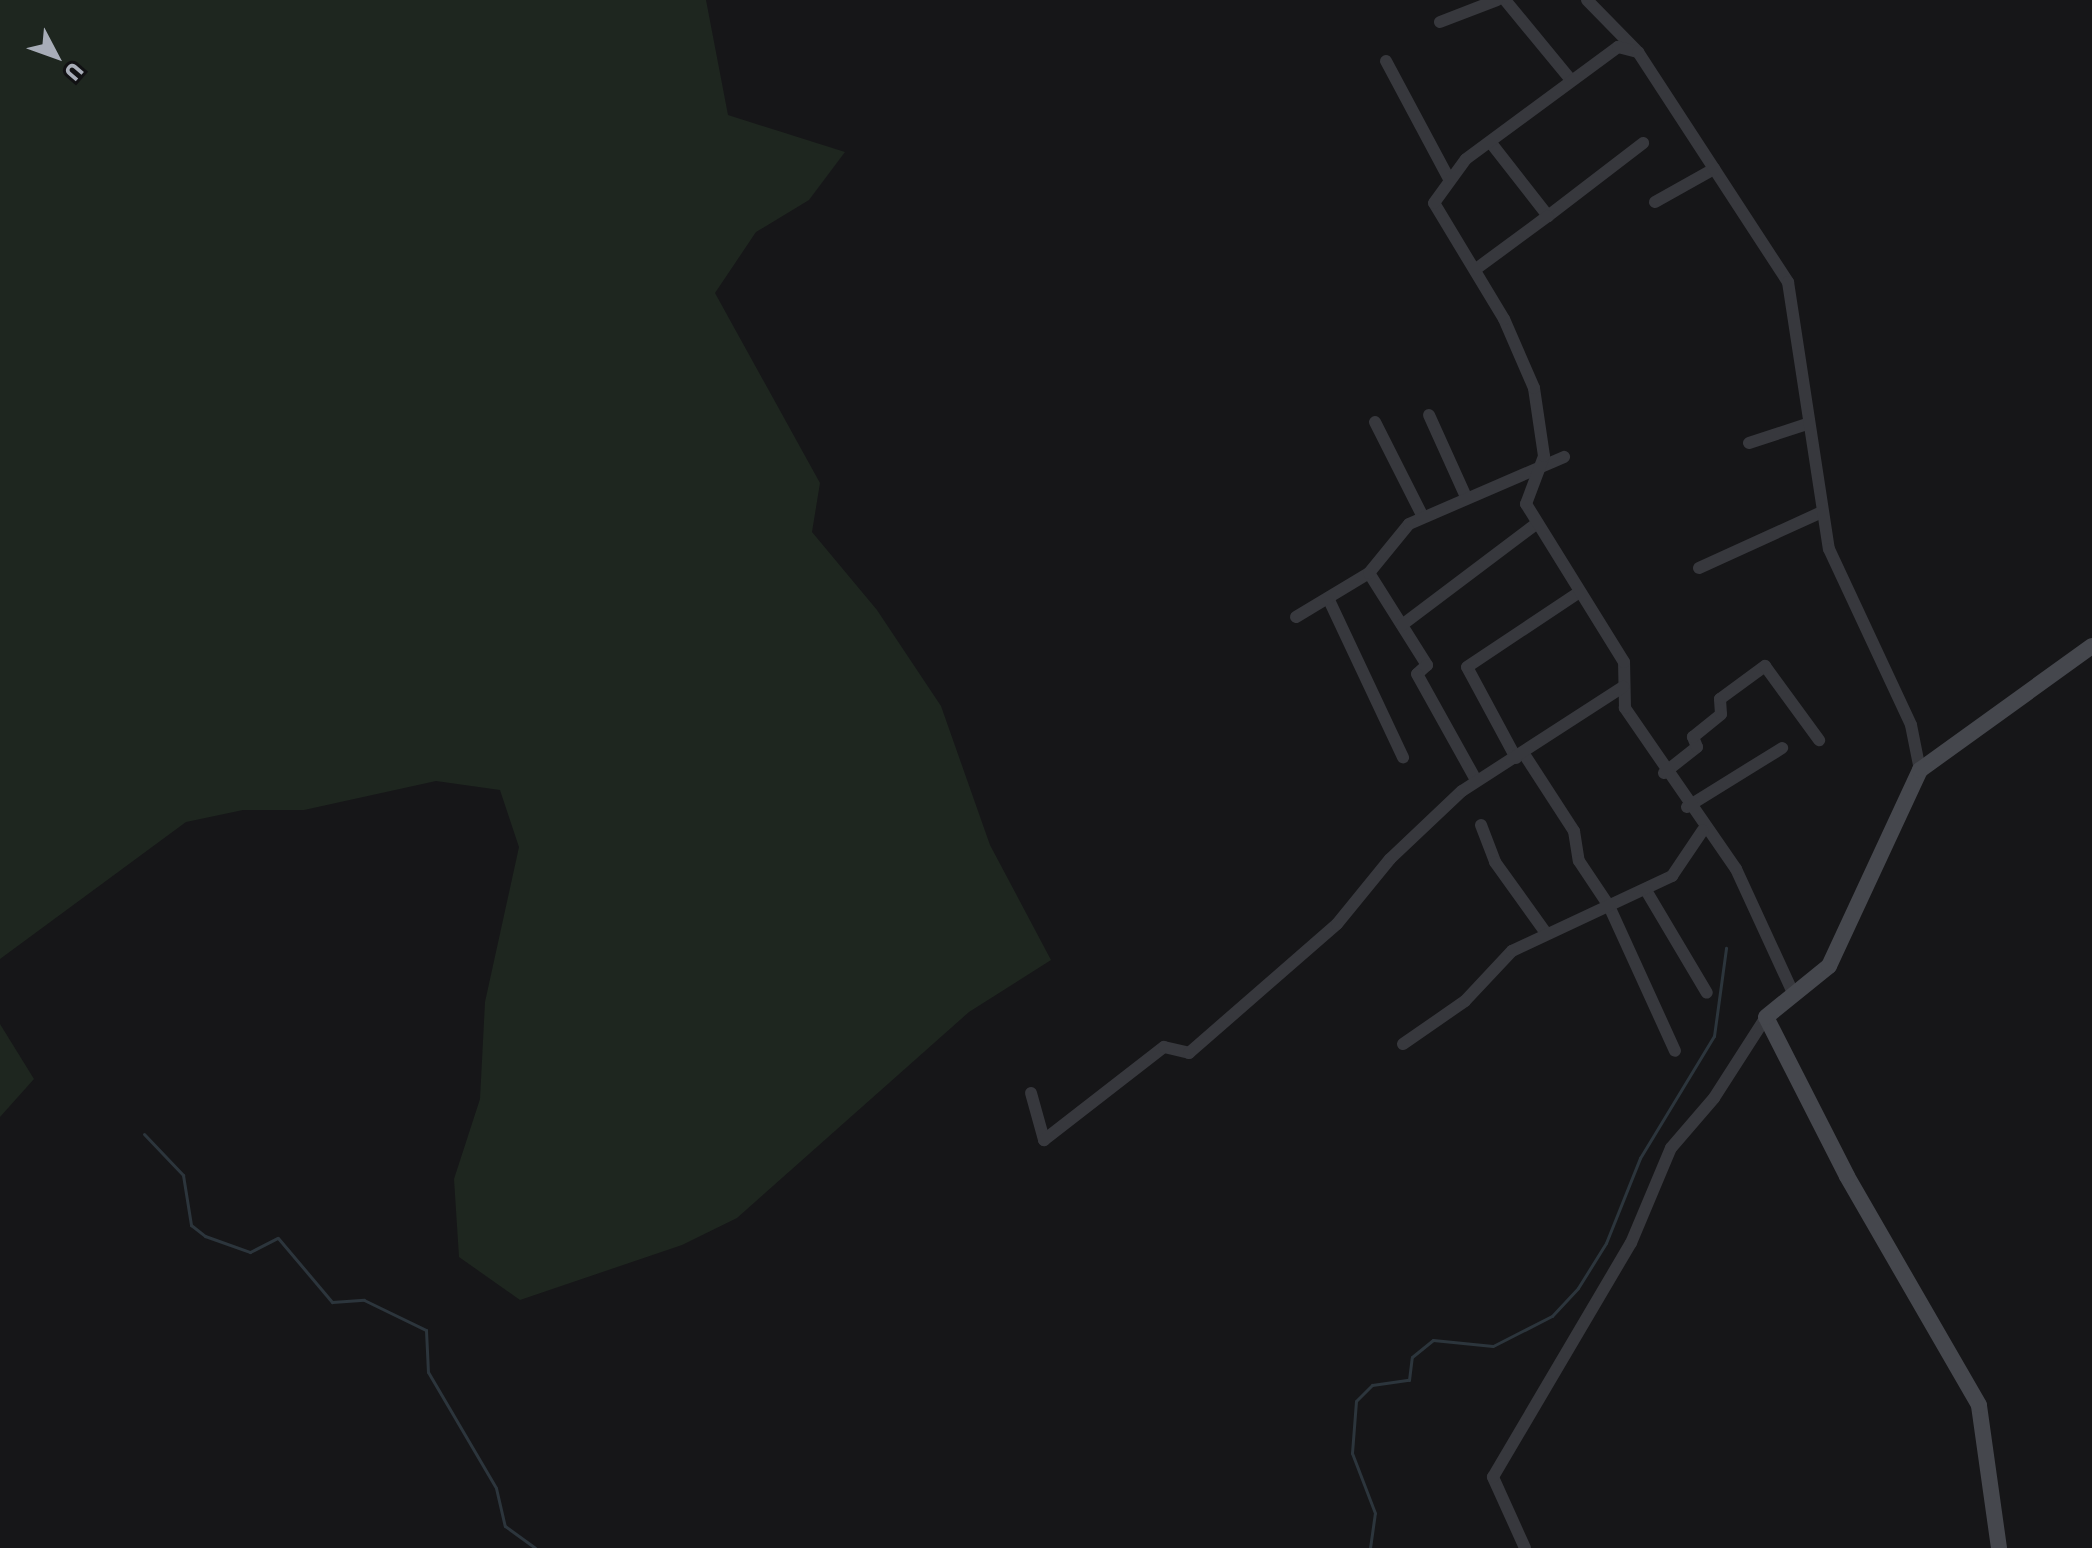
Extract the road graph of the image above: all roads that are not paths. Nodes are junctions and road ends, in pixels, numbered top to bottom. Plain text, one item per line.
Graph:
1 (1497, 0) edge
2 (1505, 0) edge
3 (1587, 0) edge
4 (1440, 22) dead end
5 (1638, 52) junction
6 (1386, 61) dead end
7 (1571, 80) junction
8 (1491, 143) junction
9 (1643, 143) dead end
10 (1714, 169) junction
11 (1448, 177) junction
12 (1655, 202) dead end
13 (1548, 216) junction
14 (1476, 269) junction
15 (1429, 415) dead end
16 (1375, 422) dead end
17 (1807, 424) junction
18 (1749, 443) dead end
19 (1564, 457) dead end
20 (1536, 470) junction
21 (1466, 497) junction
22 (1822, 512) junction
23 (1423, 517) junction
24 (1536, 524) junction
25 (1699, 568) dead end
26 (1369, 573) junction
27 (1578, 593) junction
28 (1329, 600) junction
29 (1296, 617) dead end
30 (1402, 625) junction
31 (2092, 646) edge
32 (1623, 687) junction
33 (1819, 740) dead end
34 (1782, 748) dead end
35 (1520, 756) junction
36 (1403, 757) dead end
37 (1920, 770) junction
38 (1664, 773) junction
39 (1476, 780) junction
40 (1687, 807) junction
41 (1481, 825) dead end
42 (1703, 830) junction
43 (1647, 892) junction
44 (1609, 906) junction
45 (1546, 933) junction
46 (1707, 993) dead end
47 (1794, 995) junction
48 (1766, 1017) junction
49 (1403, 1044) dead end
50 (1675, 1051) dead end
51 (1031, 1093) dead end
52 (1525, 1548) edge
53 (1999, 1548) edge

1 - 4 street
2 - 7 street
3 - 5 street
5 - 7 street
5 - 10 street
6 - 11 street
7 - 8 street
8 - 11 street
8 - 13 street
9 - 13 street
10 - 12 street
10 - 17 street
11 - 14 street
13 - 14 street
14 - 20 street
15 - 21 street
16 - 23 street
17 - 18 street
17 - 22 street
19 - 20 street
20 - 21 street
20 - 24 street
21 - 23 street
22 - 25 street
22 - 37 street
23 - 26 street
24 - 27 street
24 - 30 street
26 - 28 street
26 - 30 street
27 - 32 street
27 - 35 street
28 - 29 street
28 - 36 street
30 - 39 street
31 - 37 street
32 - 35 street
32 - 38 street
33 - 38 street
34 - 40 street
35 - 39 street
35 - 44 street
37 - 47 street
38 - 40 street
39 - 51 street
40 - 42 street
41 - 45 street
42 - 43 street
42 - 47 street
43 - 44 street
43 - 46 street
44 - 45 street
44 - 50 street
45 - 49 street
47 - 48 street
48 - 52 street
48 - 53 street

